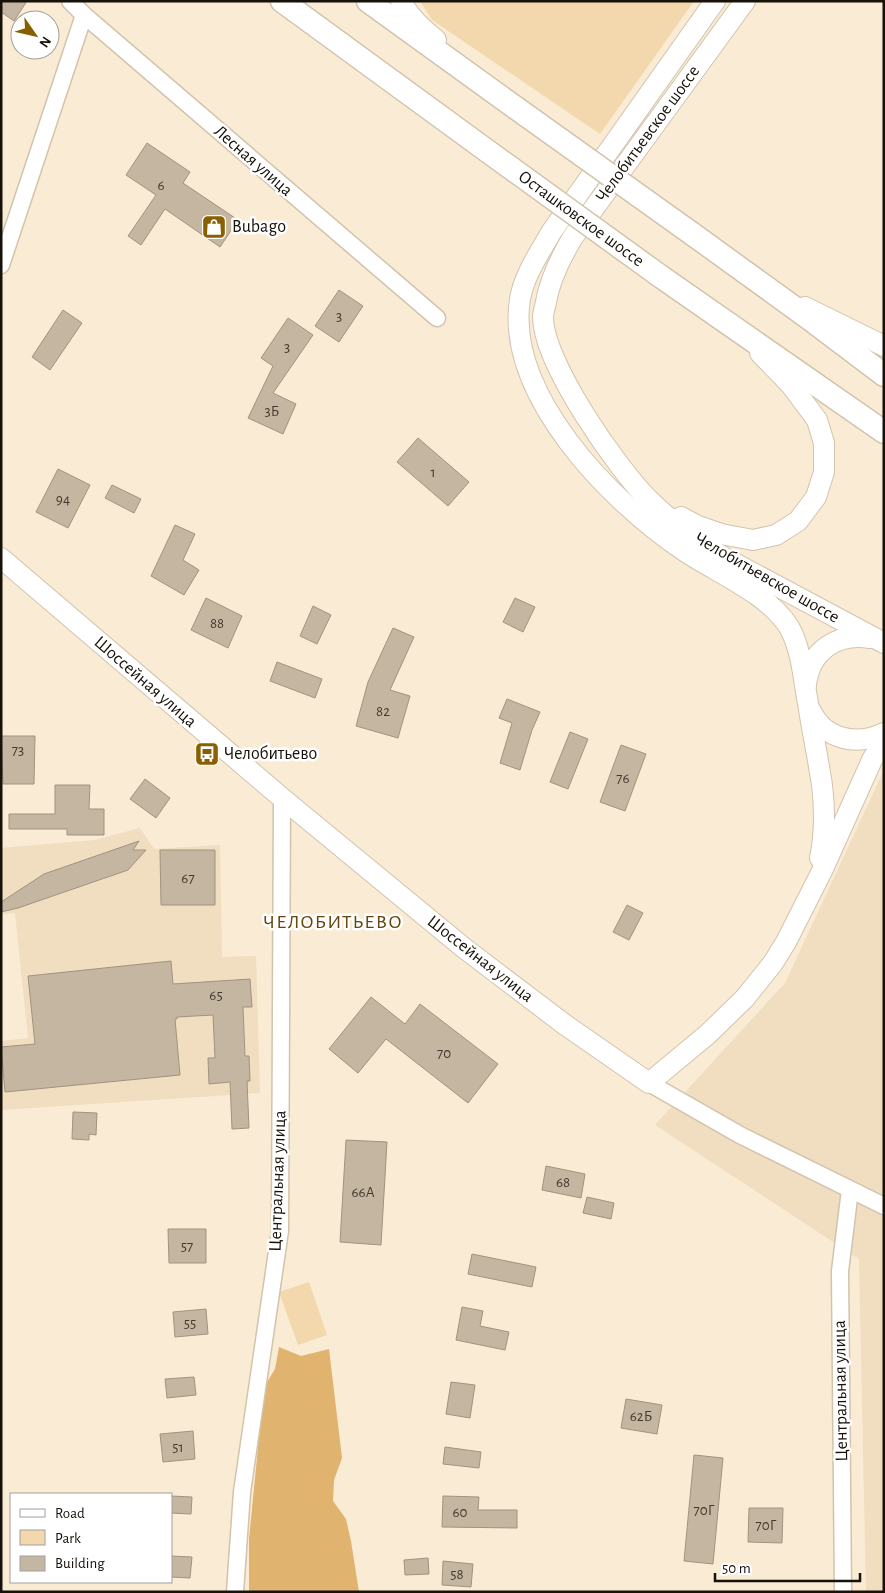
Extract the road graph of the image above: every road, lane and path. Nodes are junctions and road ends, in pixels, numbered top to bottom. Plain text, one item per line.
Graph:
1 (70, 1) edge
2 (282, 1) edge
3 (368, 1) edge
4 (401, 1) edge
5 (715, 1) edge
6 (745, 1) edge
7 (84, 16) junction
8 (516, 108) junction
9 (1, 265) edge
10 (751, 276) junction
11 (715, 314) junction
12 (437, 318) dead end
13 (884, 346) edge
14 (884, 375) edge
15 (884, 432) edge
16 (616, 461) junction
17 (1, 558) edge
18 (884, 643) edge
19 (806, 697) junction
20 (884, 732) edge
21 (884, 740) edge
22 (282, 798) junction
23 (797, 922) junction
24 (649, 1082) junction
25 (850, 1190) junction
26 (884, 1206) edge
27 (234, 1592) edge
28 (843, 1592) edge

1 - 7 street, Лесная улица
2 - 11 main road, Осташковское шоссе, bridge
3 - 8 main road
4 - 8 street
5 - 19 street, Челобитьевское шоссе
6 - 16 street, Челобитьевское шоссе
7 - 9 street
7 - 12 street, Лесная улица
8 - 10 main road, bridge
10 - 13 street
10 - 14 main road
11 - 15 main road, Осташковское шоссе
11 - 16 street
16 - 18 street, Челобитьевское шоссе
17 - 22 street, Шоссейная улица
18 - 19 street, Челобитьевское шоссе
19 - 20 street, Челобитьевское шоссе
19 - 23 street, Челобитьевское шоссе
21 - 23 street, Челобитьевское шоссе
22 - 24 street, Шоссейная улица
22 - 27 street, Центральная улица
23 - 24 street, Челобитьевское шоссе
24 - 25 street, Шоссейная улица
25 - 26 street, Шоссейная улица
25 - 28 street, Центральная улица

